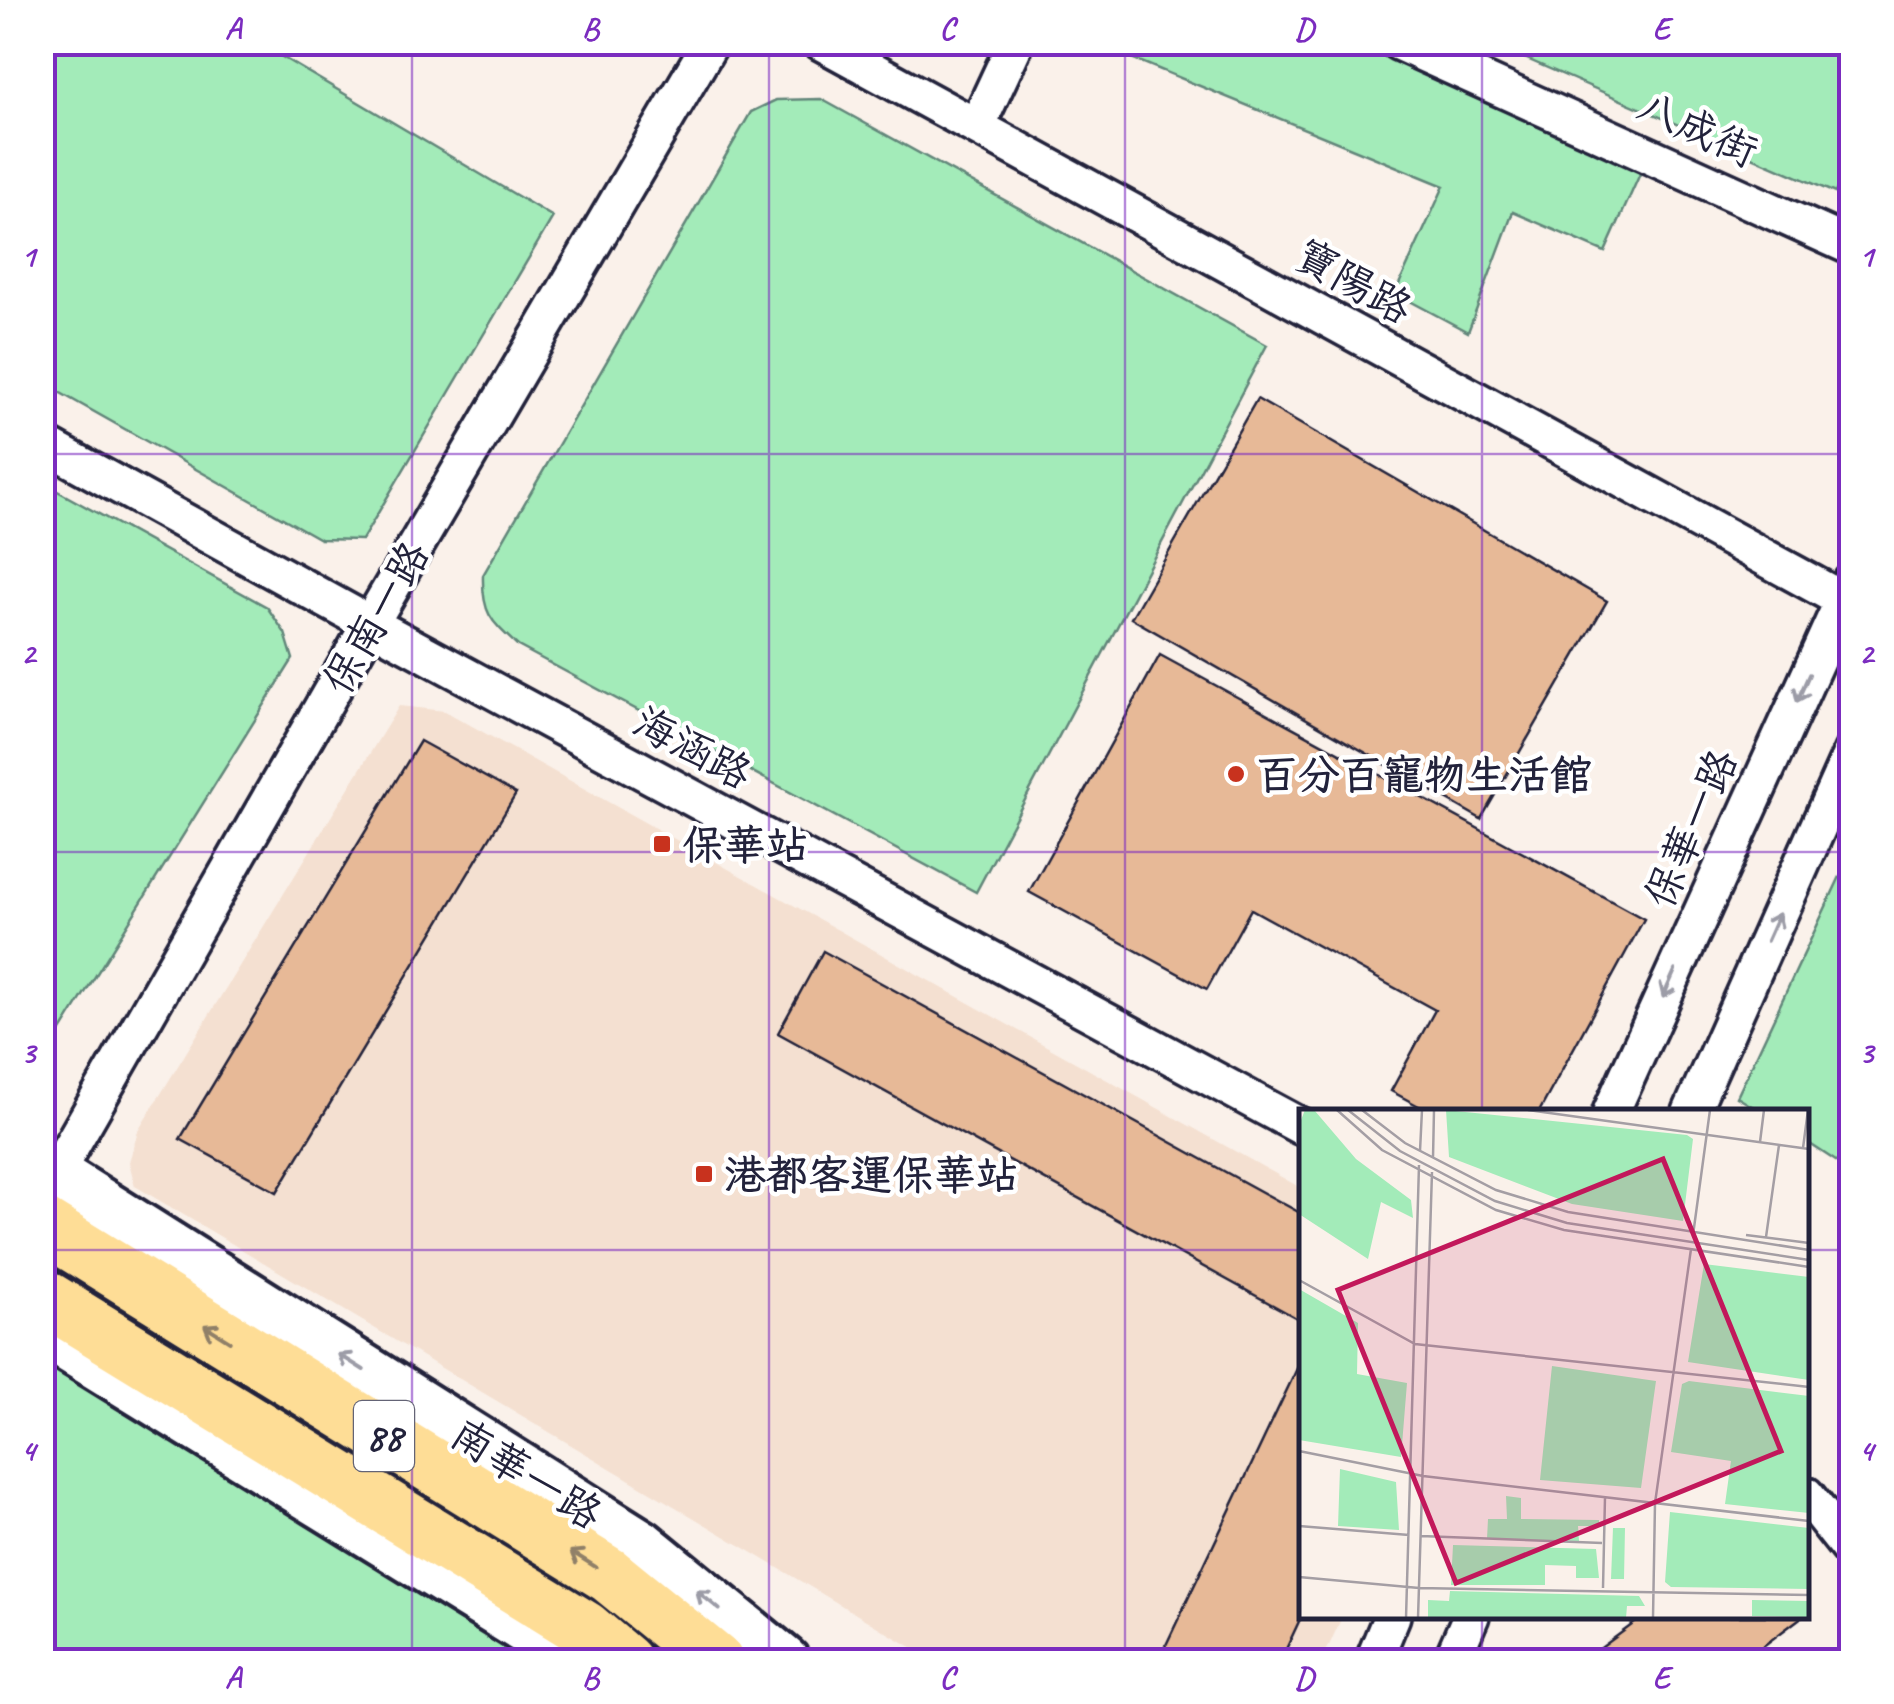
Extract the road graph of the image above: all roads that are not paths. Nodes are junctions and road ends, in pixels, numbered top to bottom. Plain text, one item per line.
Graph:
1 (712, 42) edge
2 (821, 42) edge
3 (1016, 42) edge
4 (1398, 42) edge
5 (978, 126) junction
6 (1852, 247) edge
7 (42, 444) edge
8 (1849, 595) edge
9 (370, 624) junction
10 (1852, 751) edge
11 (1611, 1109) edge
12 (1691, 1109) edge
13 (1299, 1124) edge
14 (46, 1190) edge
15 (42, 1296) edge
16 (42, 1330) edge
17 (1809, 1499) edge
18 (1852, 1554) edge
19 (1391, 1619) edge
20 (1470, 1619) edge
21 (580, 1662) edge
22 (624, 1662) edge
23 (716, 1662) edge
24 (784, 1662) edge
25 (1373, 1662) edge
26 (1452, 1662) edge

1 - 9 street, 保南一路
2 - 5 street, 寶陽路
3 - 5 street
4 - 6 street, 八成街
5 - 8 street, 寶陽路
7 - 9 street, 海涵路
8 -> 11 street, 保華一路
9 - 13 street, 海涵路
9 - 14 street, 保南一路
12 -> 10 street
23 -> 14 highway, 88
24 -> 14 main road, 南華一路
15 - 22 highway, 88
16 - 21 main road
17 - 18 street
19 - 25 street
20 - 26 street

